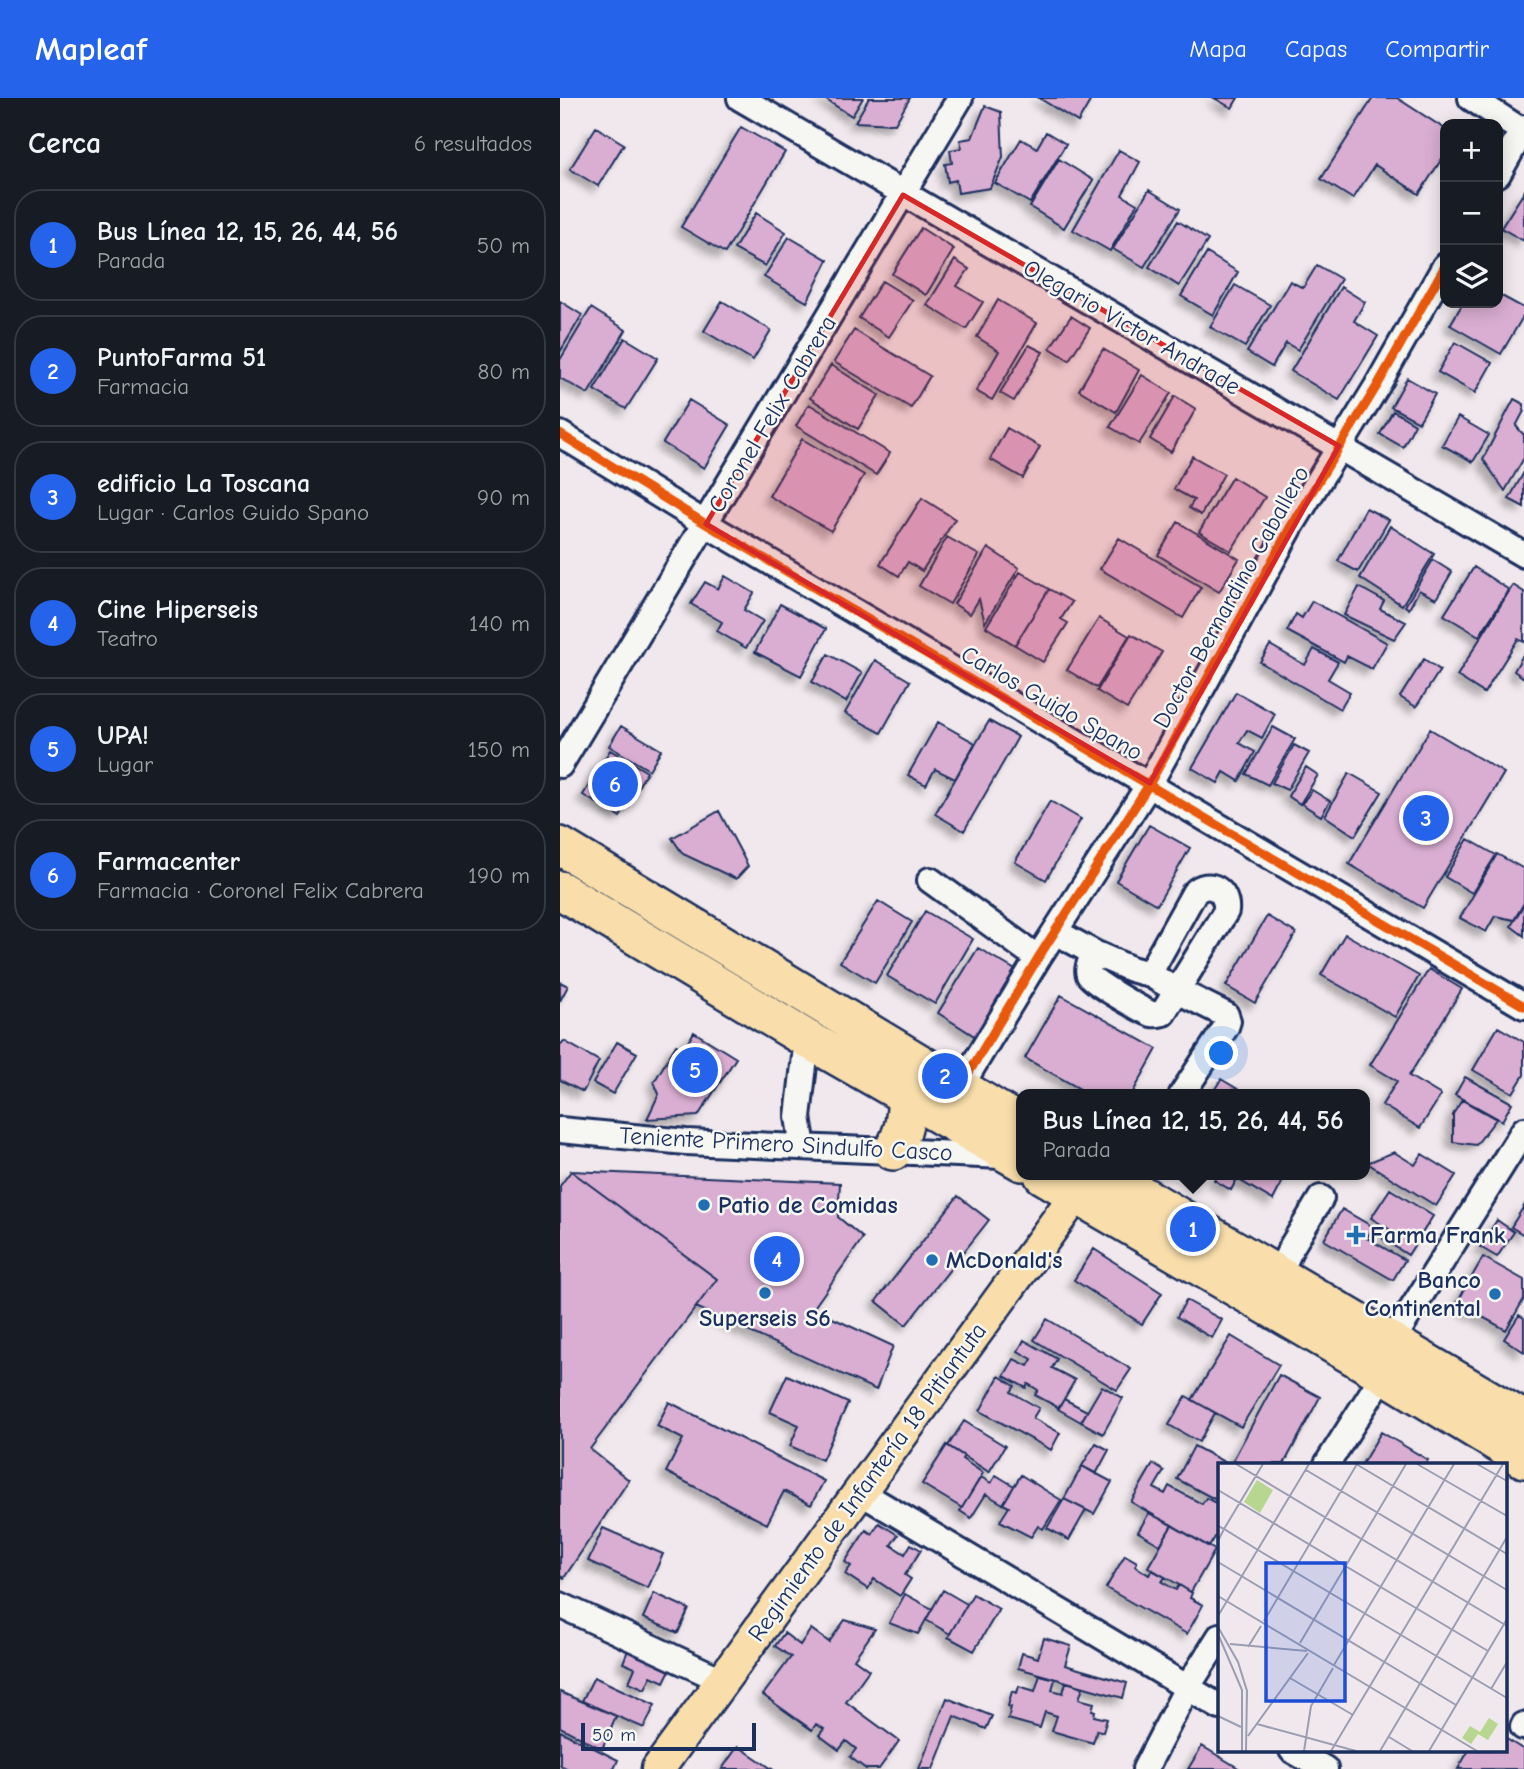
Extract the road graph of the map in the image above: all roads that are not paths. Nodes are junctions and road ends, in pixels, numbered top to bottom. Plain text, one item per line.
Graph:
1 (740, 98) edge
2 (960, 98) edge
3 (1471, 98) edge
4 (1523, 130) edge
5 (1503, 165) edge
6 (903, 195) junction
7 (1440, 275) edge
8 (560, 434) edge
9 (1339, 446) junction
10 (706, 524) junction
11 (1524, 555) edge
12 (560, 765) edge
13 (1150, 783) junction
14 (560, 846) edge
15 (930, 880) dead end
16 (560, 890) edge
17 (1056, 932) junction
18 (1094, 953) junction
19 (1038, 958) junction
20 (1149, 974) junction
21 (1178, 991) junction
22 (1524, 1006) edge
23 (807, 1039) junction
24 (959, 1089) junction
25 (1185, 1089) edge
26 (906, 1095) junction
27 (560, 1130) edge
28 (1524, 1130) edge
29 (803, 1147) junction
30 (1016, 1147) edge
31 (1016, 1149) edge
32 (1016, 1150) edge
33 (893, 1151) junction
34 (1061, 1180) edge
35 (1124, 1180) edge
36 (1079, 1185) edge
37 (1321, 1198) dead end
38 (1182, 1218) junction
39 (1278, 1276) junction
40 (1388, 1357) junction
41 (1517, 1451) edge
42 (1328, 1463) edge
43 (860, 1492) junction
44 (560, 1605) edge
45 (1218, 1639) edge
46 (722, 1680) junction
47 (1187, 1688) junction
48 (1218, 1706) edge
49 (1295, 1752) edge
50 (658, 1769) edge
51 (1145, 1769) edge
52 (1325, 1769) edge

1 - 6 street, Olegario Victor Andrade
2 - 6 street, Coronel Felix Cabrera
3 - 4 street
4 - 5 street
6 - 9 street, Olegario Victor Andrade
6 - 10 street, Coronel Felix Cabrera
7 - 9 street, Doctor Bernardino Caballero
8 - 10 street, Carlos Guido Spano
9 - 11 street, Olegario Victor Andrade
9 - 13 street, Doctor Bernardino Caballero
10 - 12 street, Coronel Felix Cabrera
10 - 13 street, Carlos Guido Spano
13 - 17 street, Doctor Bernardino Caballero
13 - 22 street, Carlos Guido Spano
14 - 24 highway
15 - 19 street
16 - 23 highway
17 - 18 street
17 - 19 street, Doctor Bernardino Caballero
18 - 20 street
18 - 21 street
19 - 24 street, Doctor Bernardino Caballero
20 - 21 street
20 - 21 street
21 - 25 street
23 - 26 highway
23 - 29 street
24 - 30 highway
26 - 31 highway
26 - 33 highway
27 - 29 street, Teniente Primero Sindulfo Casco
28 - 40 street
29 - 33 street, Teniente Primero Sindulfo Casco
32 - 33 street, Teniente Primero Sindulfo Casco
34 - 36 highway
35 - 38 highway
36 - 38 street
36 - 40 highway
36 - 43 main road, Regimiento de Infantería 18 Pitiantuta
37 - 39 street
38 - 39 highway
39 - 40 highway
40 - 41 highway
40 - 42 street
43 - 46 main road, Regimiento de Infantería 18 Pitiantuta
43 - 47 street
44 - 46 street
45 - 47 street
46 - 50 main road, Regimiento de Infantería 18 Pitiantuta
47 - 48 street
47 - 51 street
49 - 52 street

